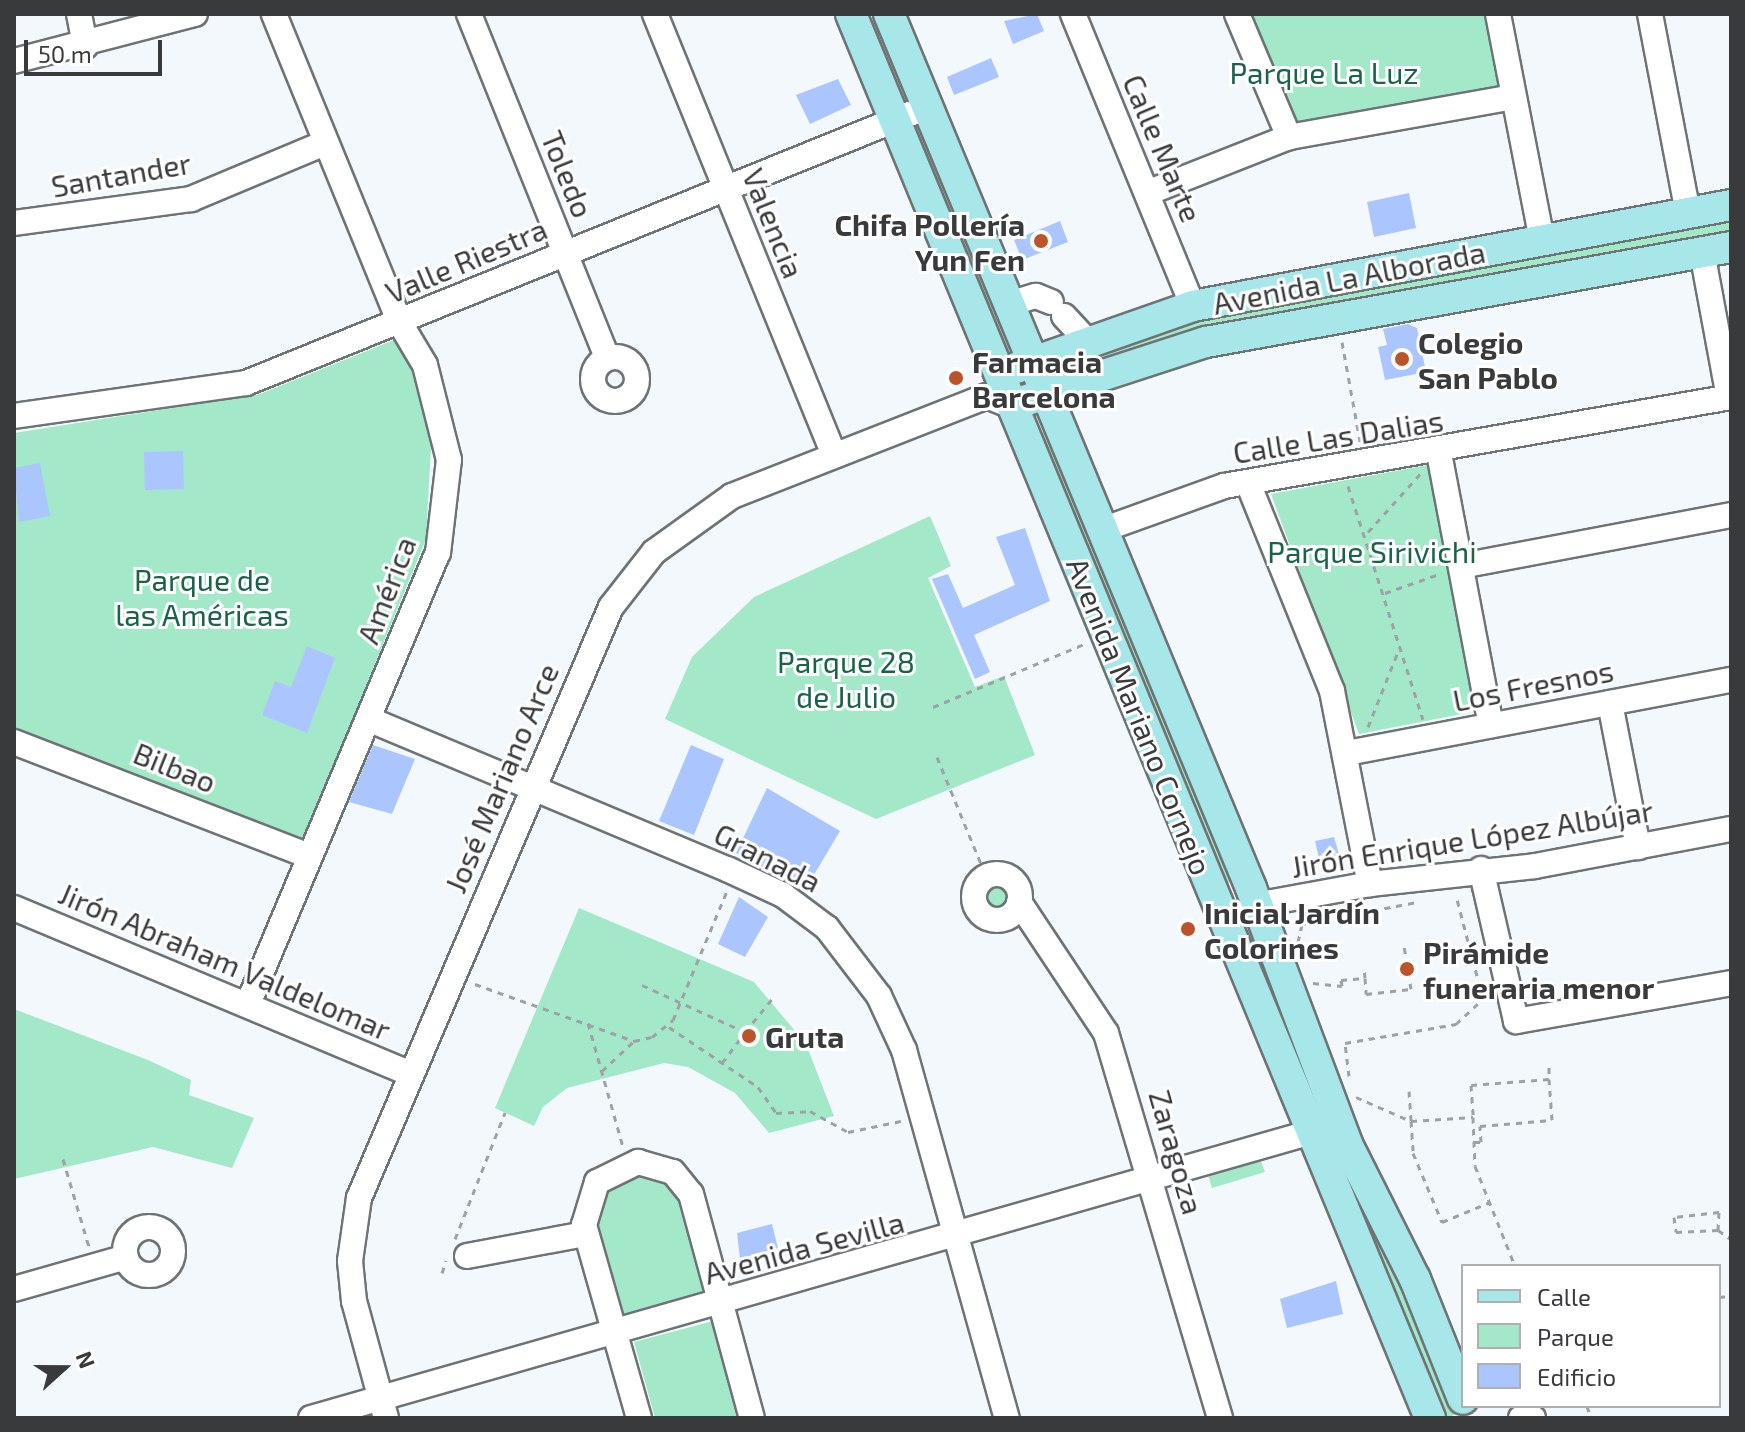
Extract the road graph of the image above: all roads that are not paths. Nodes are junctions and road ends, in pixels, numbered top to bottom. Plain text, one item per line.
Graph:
1 (79, 14) edge
2 (195, 14) edge
3 (274, 14) edge
4 (469, 14) edge
5 (655, 14) edge
6 (851, 14) edge
7 (889, 14) edge
8 (1073, 14) edge
9 (1237, 14) edge
10 (1498, 14) edge
11 (1650, 14) edge
12 (85, 46) junction
13 (14, 61) edge
14 (1513, 97) junction
15 (927, 107) junction
16 (894, 120) junction
17 (1289, 137) junction
18 (325, 143) junction
19 (726, 188) junction
20 (1147, 193) junction
21 (1731, 205) edge
22 (1688, 213) junction
23 (14, 223) edge
24 (1542, 241) junction
25 (1716, 249) edge
26 (565, 254) junction
27 (1009, 304) junction
28 (1193, 306) junction
29 (400, 323) junction
30 (1087, 341) junction
31 (607, 358) dead end
32 (1032, 361) junction
33 (999, 392) junction
34 (1046, 394) junction
35 (1730, 397) edge
36 (14, 416) edge
37 (1439, 453) junction
38 (834, 455) junction
39 (1248, 483) junction
40 (1731, 515) edge
41 (1102, 530) junction
42 (1461, 566) junction
43 (1731, 680) edge
44 (1610, 703) junction
45 (368, 719) junction
46 (1491, 725) junction
47 (14, 742) edge
48 (1353, 752) junction
49 (530, 785) junction
50 (1731, 829) edge
51 (1638, 847) junction
52 (310, 856) junction
53 (1481, 869) junction
54 (1370, 884) junction
55 (1257, 906) junction
56 (14, 908) edge
57 (1020, 914) junction
58 (1224, 919) junction
59 (1731, 983) edge
60 (248, 1004) junction
61 (410, 1074) junction
62 (1312, 1132) junction
63 (1152, 1181) junction
64 (585, 1234) junction
65 (956, 1239) junction
66 (456, 1253) road end
67 (126, 1257) dead end
68 (14, 1289) edge
69 (721, 1302) junction
70 (614, 1332) junction
71 (368, 1362) junction
72 (1461, 1395) edge
73 (383, 1408) edge
74 (351, 1412) edge
75 (311, 1418) edge
76 (639, 1418) edge
77 (752, 1418) edge
78 (1007, 1418) edge
79 (1220, 1418) edge
80 (1430, 1418) edge
81 (1521, 1418) edge
82 (1533, 1418) edge

1 - 12 street
2 - 12 street
3 - 18 street, América
4 - 26 street, Toledo
5 - 19 street, Valencia
6 - 16 main road, Avenida Mariano Cornejo
7 - 15 main road, Avenida Mariano Cornejo
8 - 20 street, Calle Marte
9 - 17 street
10 - 14 street
11 - 22 street
12 - 13 street
14 - 17 street
14 - 24 street
15 - 16 street, Valle Riestra
15 - 27 main road, Avenida Mariano Cornejo
16 - 19 street, Valle Riestra
16 - 33 main road, Avenida Mariano Cornejo
17 - 20 street
18 - 23 street, Santander
18 - 29 street, América
19 - 26 street, Valle Riestra
19 - 38 street, Valencia
20 - 28 street, Calle Marte
21 - 22 main road, Avenida La Alborada
22 - 24 main road, Avenida La Alborada
24 - 28 main road, Avenida La Alborada
25 - 34 main road, Avenida La Alborada
25 - 35 street
26 - 29 street, Valle Riestra
26 - 31 street, Toledo
27 - 30 street
27 - 32 main road, Avenida Mariano Cornejo
28 - 30 main road, Avenida La Alborada
29 - 36 street, Valle Riestra
29 - 45 street, América
30 - 32 main road, Avenida La Alborada
32 - 33 main road, Avenida La Alborada
32 - 34 main road, Avenida Mariano Cornejo
33 - 34 main road, Avenida La Alborada
33 - 38 street, José Mariano Arce
33 - 58 main road, Avenida Mariano Cornejo
34 - 41 main road, Avenida Mariano Cornejo
35 - 37 street, Calle Las Dalias
37 - 39 street, Calle Las Dalias
37 - 42 street
38 - 49 street, José Mariano Arce
39 - 41 street, Calle Las Dalias
39 - 48 street
40 - 42 street
41 - 55 main road, Avenida Mariano Cornejo
42 - 46 street
43 - 44 street, Los Fresnos
44 - 46 street, Los Fresnos
44 - 51 street
45 - 49 street, Granada
45 - 52 street, América
46 - 48 street, Los Fresnos
47 - 52 street, Bilbao
48 - 54 street
49 - 61 street, José Mariano Arce
49 - 65 street, Granada
50 - 51 street, Jirón Enrique López Albújar
51 - 53 street, Jirón Enrique López Albújar
52 - 60 street, América
53 - 54 street, Jirón Enrique López Albújar
53 - 59 street
54 - 55 street, Jirón Enrique López Albújar
55 - 58 street, Jirón Enrique López Albújar
55 - 72 main road, Avenida Mariano Cornejo
56 - 60 street, Jirón Abraham Valdelomar
57 - 57 street, Zaragoza
57 - 63 street, Zaragoza
58 - 62 main road, Avenida Mariano Cornejo
60 - 61 street, Jirón Abraham Valdelomar
61 - 71 street, José Mariano Arce
62 - 63 street, Avenida Sevilla
62 - 80 main road, Avenida Mariano Cornejo
63 - 65 street, Avenida Sevilla
63 - 79 street, Zaragoza
64 - 66 street
64 - 69 street
64 - 70 street
65 - 69 street, Avenida Sevilla
65 - 78 street, Granada
67 - 68 street
69 - 70 street, Avenida Sevilla
69 - 77 street
70 - 73 street, Avenida Sevilla
70 - 76 street
71 - 73 street, José Mariano Arce
71 - 74 street
73 - 74 street, Avenida Sevilla
74 - 75 street, Avenida Sevilla
81 - 82 street

